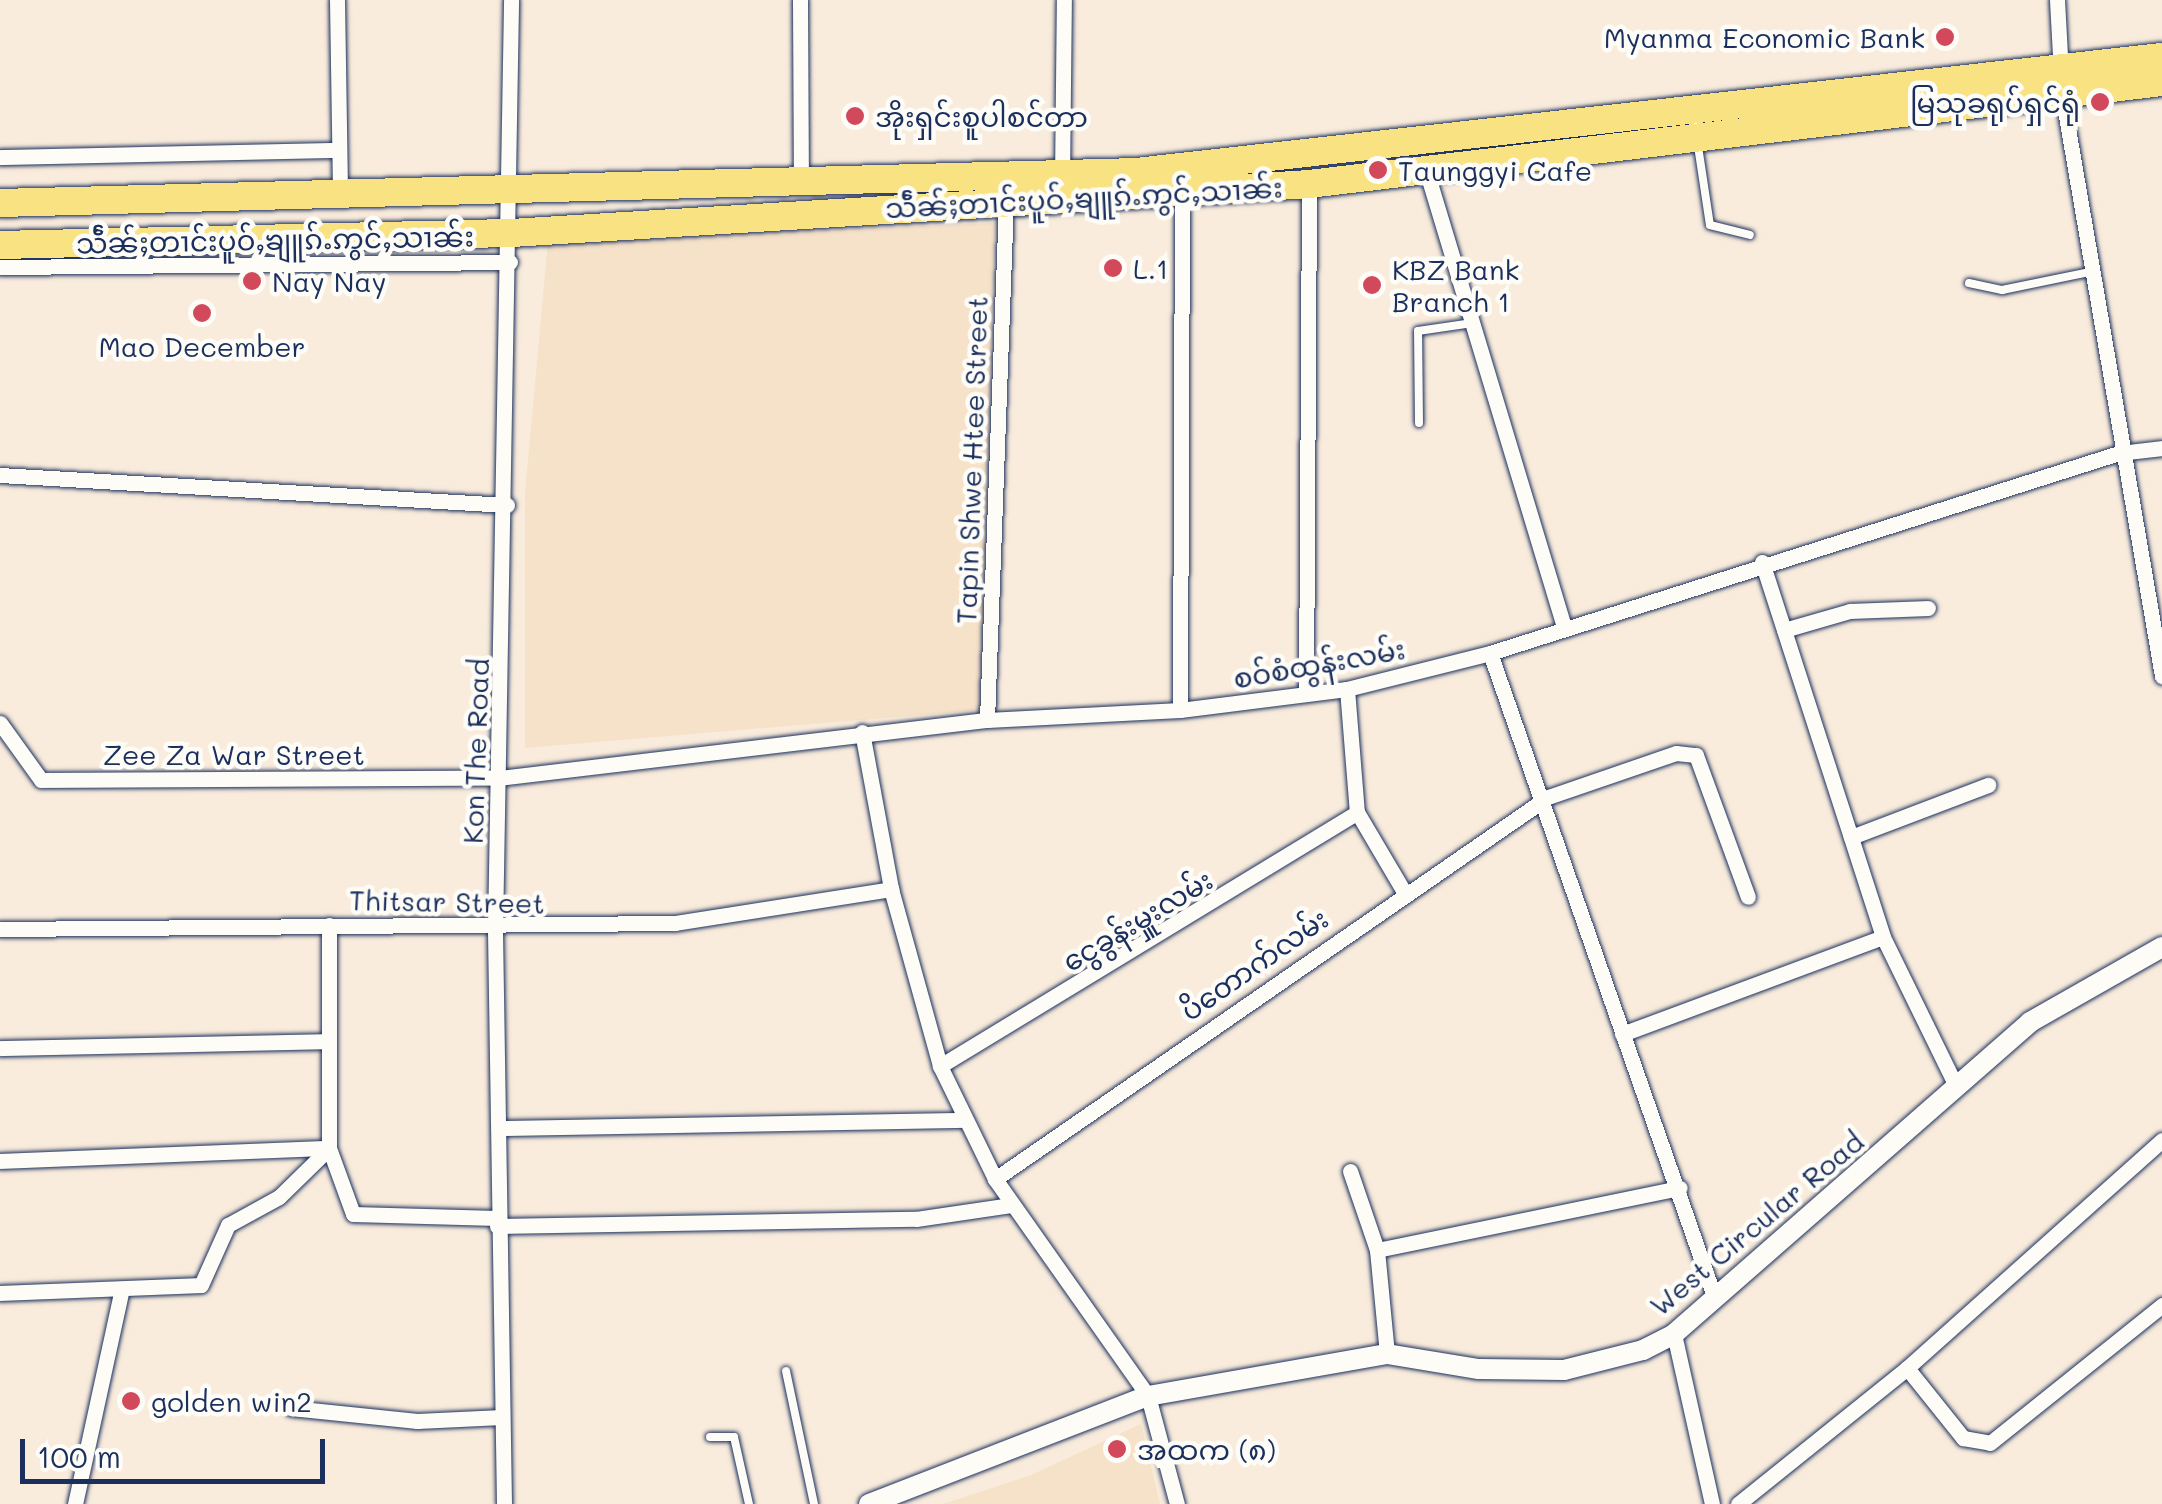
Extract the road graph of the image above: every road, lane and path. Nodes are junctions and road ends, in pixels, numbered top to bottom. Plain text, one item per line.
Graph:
1 (336, 0) edge
2 (511, 0) edge
3 (800, 0) edge
4 (1064, 0) edge
5 (2057, 0) edge
6 (2162, 57) edge
7 (2062, 82) junction
8 (2162, 82) edge
9 (1693, 108) junction
10 (1695, 141) junction
11 (335, 150) junction
12 (0, 157) edge
13 (1427, 173) junction
14 (1309, 184) junction
15 (800, 185) junction
16 (513, 186) junction
17 (1062, 187) junction
18 (1182, 193) junction
19 (340, 194) junction
20 (1006, 202) junction
21 (0, 203) edge
22 (510, 233) junction
23 (1750, 235) dead end
24 (0, 246) edge
25 (510, 262) junction
26 (0, 267) edge
27 (2090, 272) junction
28 (1970, 283) dead end
29 (1472, 323) junction
30 (1419, 424) dead end
31 (2162, 448) edge
32 (2119, 452) junction
33 (0, 475) edge
34 (507, 505) junction
35 (1762, 562) junction
36 (1928, 608) dead end
37 (1564, 628) junction
38 (1784, 630) junction
39 (1490, 652) junction
40 (2162, 676) edge
41 (1347, 689) junction
42 (1306, 694) junction
43 (1180, 710) junction
44 (987, 720) junction
45 (0, 723) edge
46 (862, 732) junction
47 (499, 778) junction
48 (1988, 784) dead end
49 (1548, 797) junction
50 (1358, 812) junction
51 (1851, 836) junction
52 (891, 889) junction
53 (1403, 890) junction
54 (1748, 897) dead end
55 (329, 925) junction
56 (0, 929) edge
57 (495, 930) junction
58 (1883, 937) junction
59 (2162, 947) edge
60 (1622, 1034) junction
61 (327, 1041) junction
62 (0, 1048) edge
63 (940, 1066) junction
64 (1956, 1086) junction
65 (962, 1120) junction
66 (500, 1128) junction
67 (2162, 1140) edge
68 (328, 1148) junction
69 (0, 1160) edge
70 (1350, 1170) dead end
71 (995, 1179) junction
72 (1680, 1188) junction
73 (1011, 1205) junction
74 (497, 1222) junction
75 (1377, 1250) junction
76 (122, 1289) junction
77 (0, 1293) edge
78 (1714, 1296) junction
79 (2162, 1305) edge
80 (1674, 1334) junction
81 (1387, 1354) junction
82 (1907, 1368) junction
83 (786, 1372) dead end
84 (1148, 1396) junction
85 (291, 1408) dead end
86 (502, 1417) junction
87 (710, 1436) dead end
88 (75, 1504) edge
89 (504, 1504) edge
90 (749, 1504) edge
91 (814, 1504) edge
92 (869, 1504) edge
93 (1177, 1504) edge
94 (1712, 1504) edge
95 (1738, 1504) edge

1 - 11 street
2 - 16 street, Kon The Road
3 - 15 street
4 - 17 street
5 - 7 street
6 - 7 highway, သဵႅၼ်ႈတၢင်းပူဝ်ႇၶျူၵ်ႉဢွင်ႇသၢၼ်း
7 - 8 highway, သဵႅၼ်ႈတၢင်းပူဝ်ႇၶျူၵ်ႉဢွင်ႇသၢၼ်း
7 - 9 highway, သဵႅၼ်ႈတၢင်းပူဝ်ႇၶျူၵ်ႉဢွင်ႇသၢၼ်း
7 - 10 highway, သဵႅၼ်ႈတၢင်းပူဝ်ႇၶျူၵ်ႉဢွင်ႇသၢၼ်း
7 - 27 street
9 - 10 lane
9 - 17 highway, သဵႅၼ်ႈတၢင်းပူဝ်ႇၶျူၵ်ႉဢွင်ႇသၢၼ်း
10 - 13 highway, သဵႅၼ်ႈတၢင်းပူဝ်ႇၶျူၵ်ႉဢွင်ႇသၢၼ်း
10 - 23 lane
11 - 12 street
11 - 19 street
13 - 14 highway, သဵႅၼ်ႈတၢင်းပူဝ်ႇၶျူၵ်ႉဢွင်ႇသၢၼ်း
13 - 29 street
14 - 18 highway, သဵႅၼ်ႈတၢင်းပူဝ်ႇၶျူၵ်ႉဢွင်ႇသၢၼ်း
14 - 42 street
15 - 16 highway, သဵႅၼ်ႈတၢင်းပူဝ်ႇၶျူၵ်ႉဢွင်ႇသၢၼ်း
15 - 17 highway, သဵႅၼ်ႈတၢင်းပူဝ်ႇၶျူၵ်ႉဢွင်ႇသၢၼ်း
16 - 19 highway, သဵႅၼ်ႈတၢင်းပူဝ်ႇၶျူၵ်ႉဢွင်ႇသၢၼ်း
16 - 22 street, Kon The Road
17 - 18 highway, သဵႅၼ်ႈတၢင်းပူဝ်ႇၶျူၵ်ႉဢွင်ႇသၢၼ်း
17 - 20 highway, သဵႅၼ်ႈတၢင်းပူဝ်ႇၶျူၵ်ႉဢွင်ႇသၢၼ်း
18 - 43 street
19 - 21 highway, သဵႅၼ်ႈတၢင်းပူဝ်ႇၶျူၵ်ႉဢွင်ႇသၢၼ်း
20 - 22 highway, သဵႅၼ်ႈတၢင်းပူဝ်ႇၶျူၵ်ႉဢွင်ႇသၢၼ်း
20 - 44 street, Tapin Shwe Htee Street
22 - 24 highway, သဵႅၼ်ႈတၢင်းပူဝ်ႇၶျူၵ်ႉဢွင်ႇသၢၼ်း
22 - 25 street, Kon The Road
25 - 26 street
25 - 34 street, Kon The Road
27 - 28 lane
27 - 32 street
29 - 30 lane
29 - 37 street
31 - 32 street, စဝ်စံထွန်းလမ်း
32 - 35 street, စဝ်စံထွန်းလမ်း
32 - 40 street
33 - 34 street
34 - 47 street, Kon The Road
35 - 37 street, စဝ်စံထွန်းလမ်း
35 - 38 street
36 - 38 street
37 - 39 street, စဝ်စံထွန်းလမ်း
38 - 51 street
39 - 41 street, စဝ်စံထွန်းလမ်း
39 - 49 street
41 - 42 street, စဝ်စံထွန်းလမ်း
41 - 50 street
42 - 43 street, စဝ်စံထွန်းလမ်း
43 - 44 street, စဝ်စံထွန်းလမ်း
44 - 46 street, စဝ်စံထွန်းလမ်း
45 - 47 street, Zee Za War Street
46 - 47 street, စဝ်စံထွန်းလမ်း
46 - 52 street
47 - 57 street, Kon The Road
48 - 51 street
49 - 53 street, ပိတောက်လမ်း
49 - 54 street, ပိတောက်လမ်း
49 - 60 street
50 - 53 street
50 - 63 street, ငွေခွန်းမှူးလမ်း
51 - 58 street
52 - 57 street, Thitsar Street
52 - 63 street
53 - 71 street, ပိတောက်လမ်း
55 - 56 street, Thitsar Street
55 - 57 street, Thitsar Street
55 - 61 street
57 - 66 street, Kon The Road
58 - 60 street
58 - 64 street
59 - 64 street, West Circular Road
60 - 72 street
61 - 62 street
61 - 68 street
63 - 65 street
64 - 78 street, West Circular Road
65 - 66 street
65 - 71 street
66 - 74 street, Kon The Road
67 - 82 street
68 - 69 street
68 - 74 street
68 - 76 street
70 - 75 street
71 - 73 street
72 - 75 street
72 - 78 street
73 - 74 street
73 - 84 street
74 - 86 street, Kon The Road
75 - 81 street
76 - 77 street
76 - 88 street
78 - 80 street, West Circular Road
79 - 82 street
80 - 81 street, West Circular Road
80 - 94 street
81 - 84 street, West Circular Road
82 - 95 street
83 - 91 lane
84 - 92 street, West Circular Road
84 - 93 street
85 - 86 street
86 - 89 street, Kon The Road
87 - 90 lane

